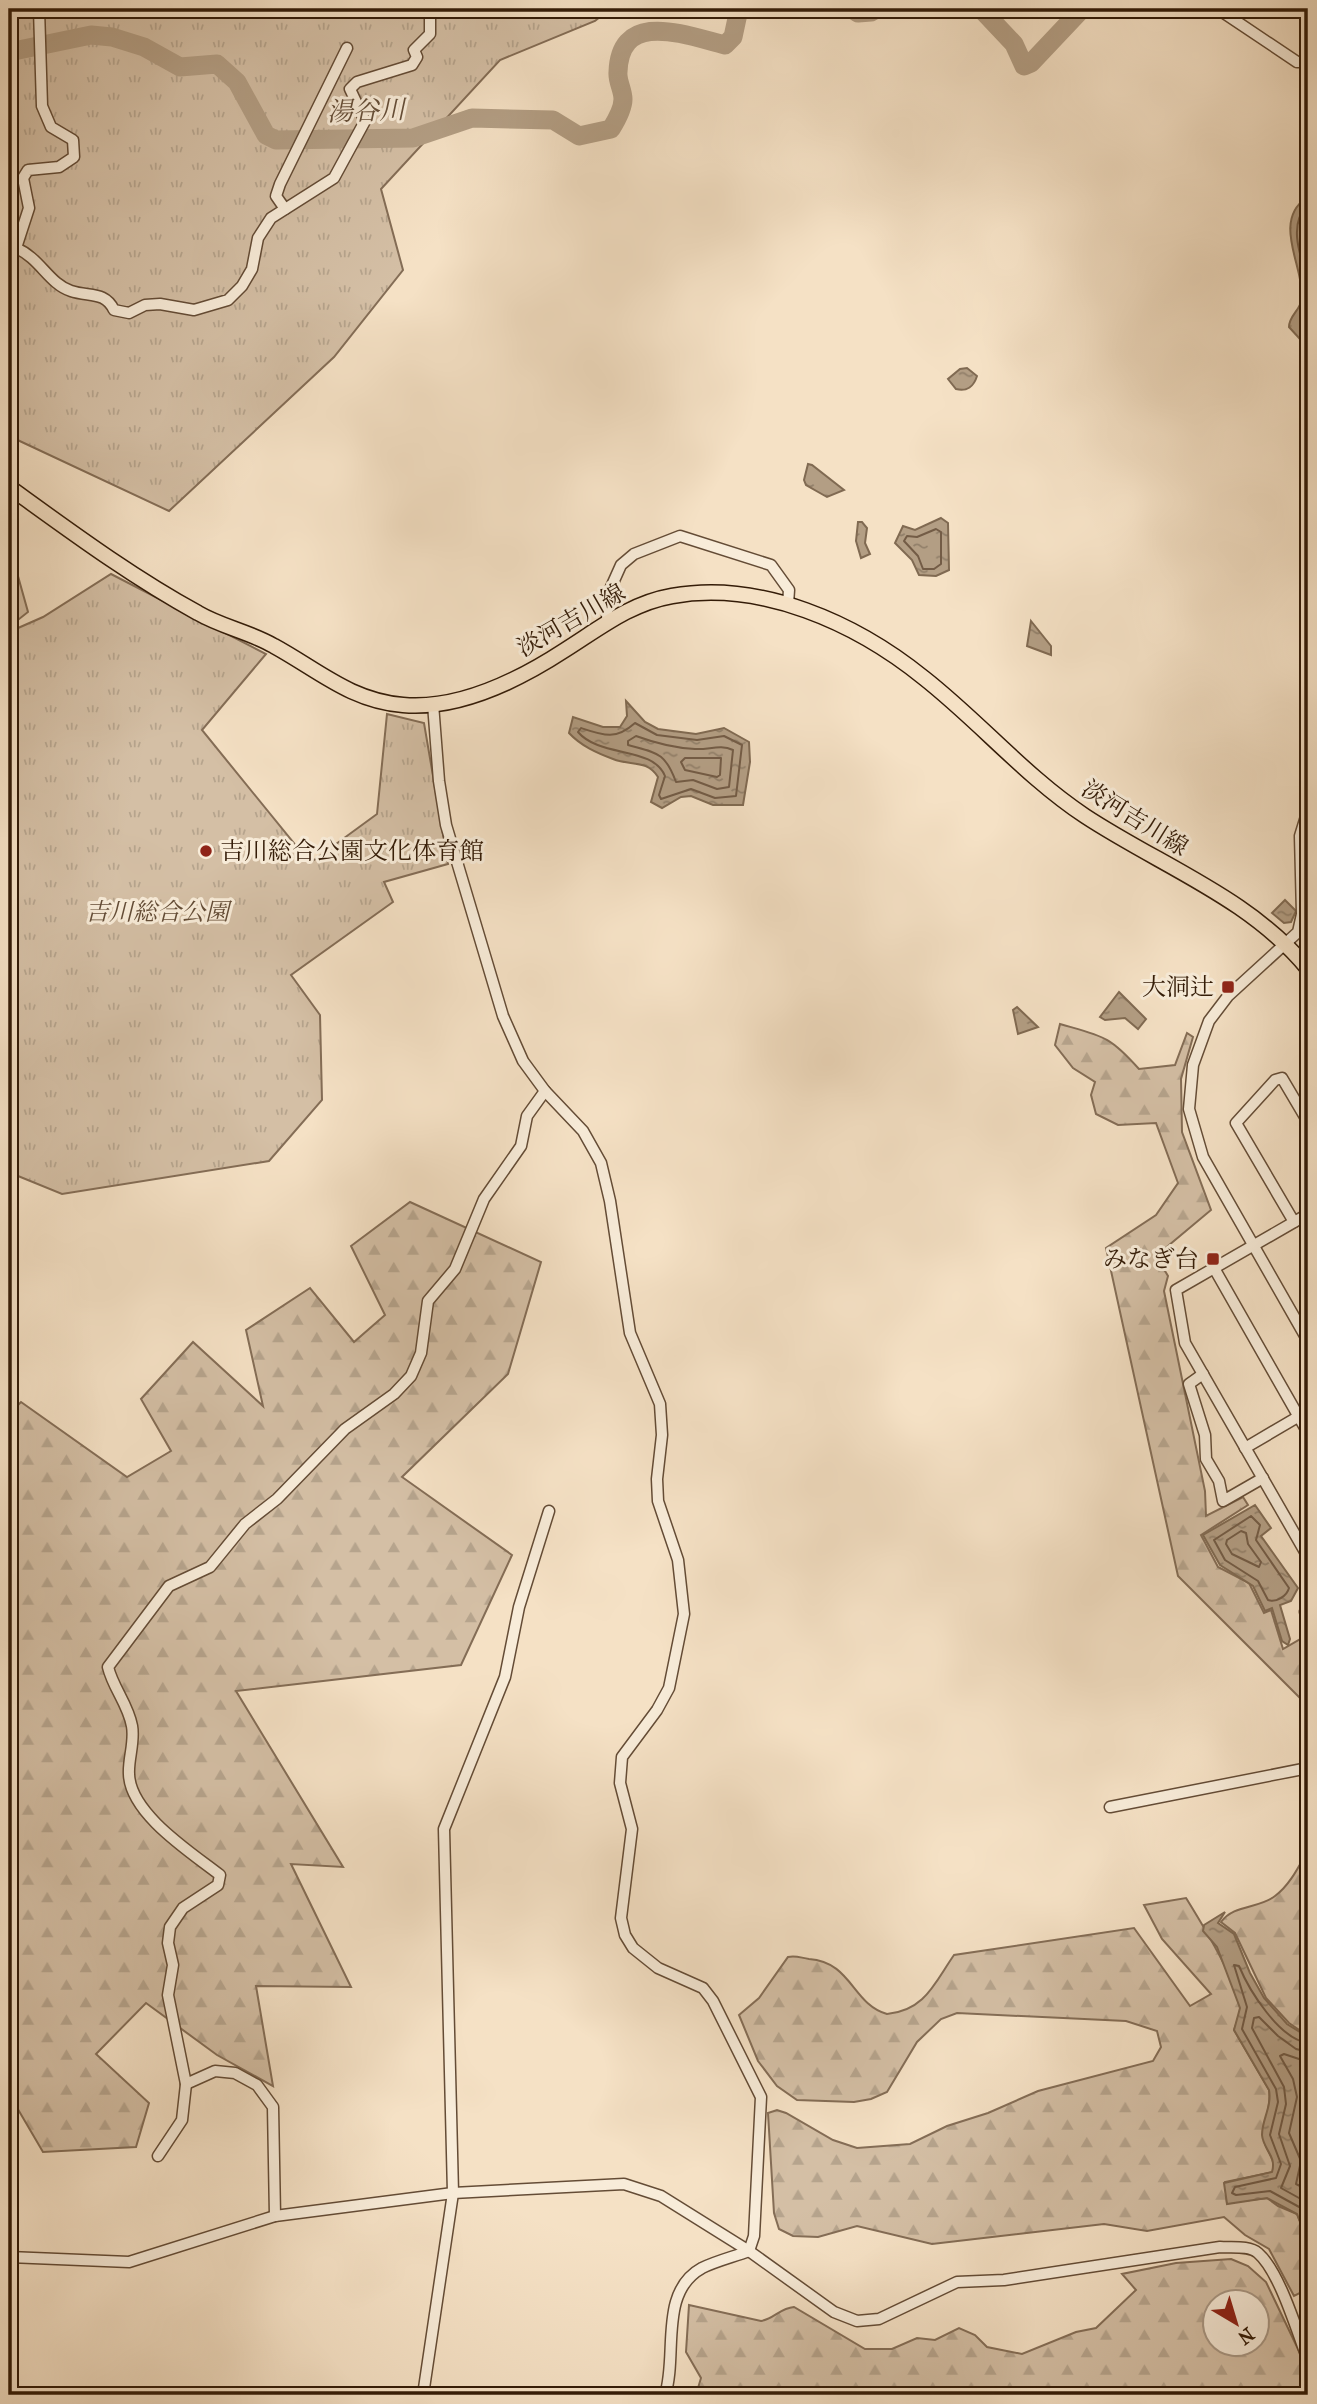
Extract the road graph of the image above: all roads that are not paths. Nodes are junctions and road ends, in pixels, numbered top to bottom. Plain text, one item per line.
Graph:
1 (39, 9) edge
2 (430, 9) edge
3 (1218, 9) edge
4 (347, 48) dead end
5 (1308, 62) edge
6 (285, 208) junction
7 (9, 487) edge
8 (788, 604) junction
9 (607, 621) junction
10 (433, 705) junction
11 (1308, 810) edge
12 (1286, 942) junction
13 (1308, 969) edge
14 (545, 1091) junction
15 (1308, 1122) edge
16 (1308, 1214) edge
17 (1294, 1222) junction
18 (1253, 1245) junction
19 (1214, 1268) junction
20 (1308, 1341) edge
21 (1203, 1374) junction
22 (1304, 1414) edge
23 (1308, 1433) edge
24 (1245, 1448) junction
25 (1263, 1478) junction
26 (549, 1511) dead end
27 (1308, 1557) edge
28 (1308, 1768) edge
29 (1110, 1807) dead end
30 (186, 2084) junction
31 (158, 2156) dead end
32 (453, 2193) junction
33 (275, 2216) junction
34 (748, 2251) junction
35 (9, 2257) edge
36 (1308, 2360) edge
37 (423, 2395) edge
38 (665, 2395) edge

1 - 6 street
2 - 6 street
3 - 5 street
4 - 6 street
7 - 10 main road, 淡河吉川線
8 - 9 main road, 淡河吉川線
8 - 9 street
8 - 12 main road, 淡河吉川線
9 - 10 main road, 淡河吉川線
10 - 14 street
11 - 12 street
12 - 13 main road, 淡河吉川線
12 - 18 street
14 - 30 street
14 - 34 street
15 - 17 street
16 - 17 street
17 - 18 street
18 - 19 street
18 - 20 street
19 - 21 street
19 - 22 street
21 - 24 street
21 - 25 street
22 - 23 street
22 - 24 street
24 - 25 street
25 - 27 street
26 - 32 street
28 - 29 street
30 - 31 street
30 - 33 street
32 - 33 street
32 - 34 street
32 - 37 street
33 - 35 street
34 - 36 street
34 - 38 street

